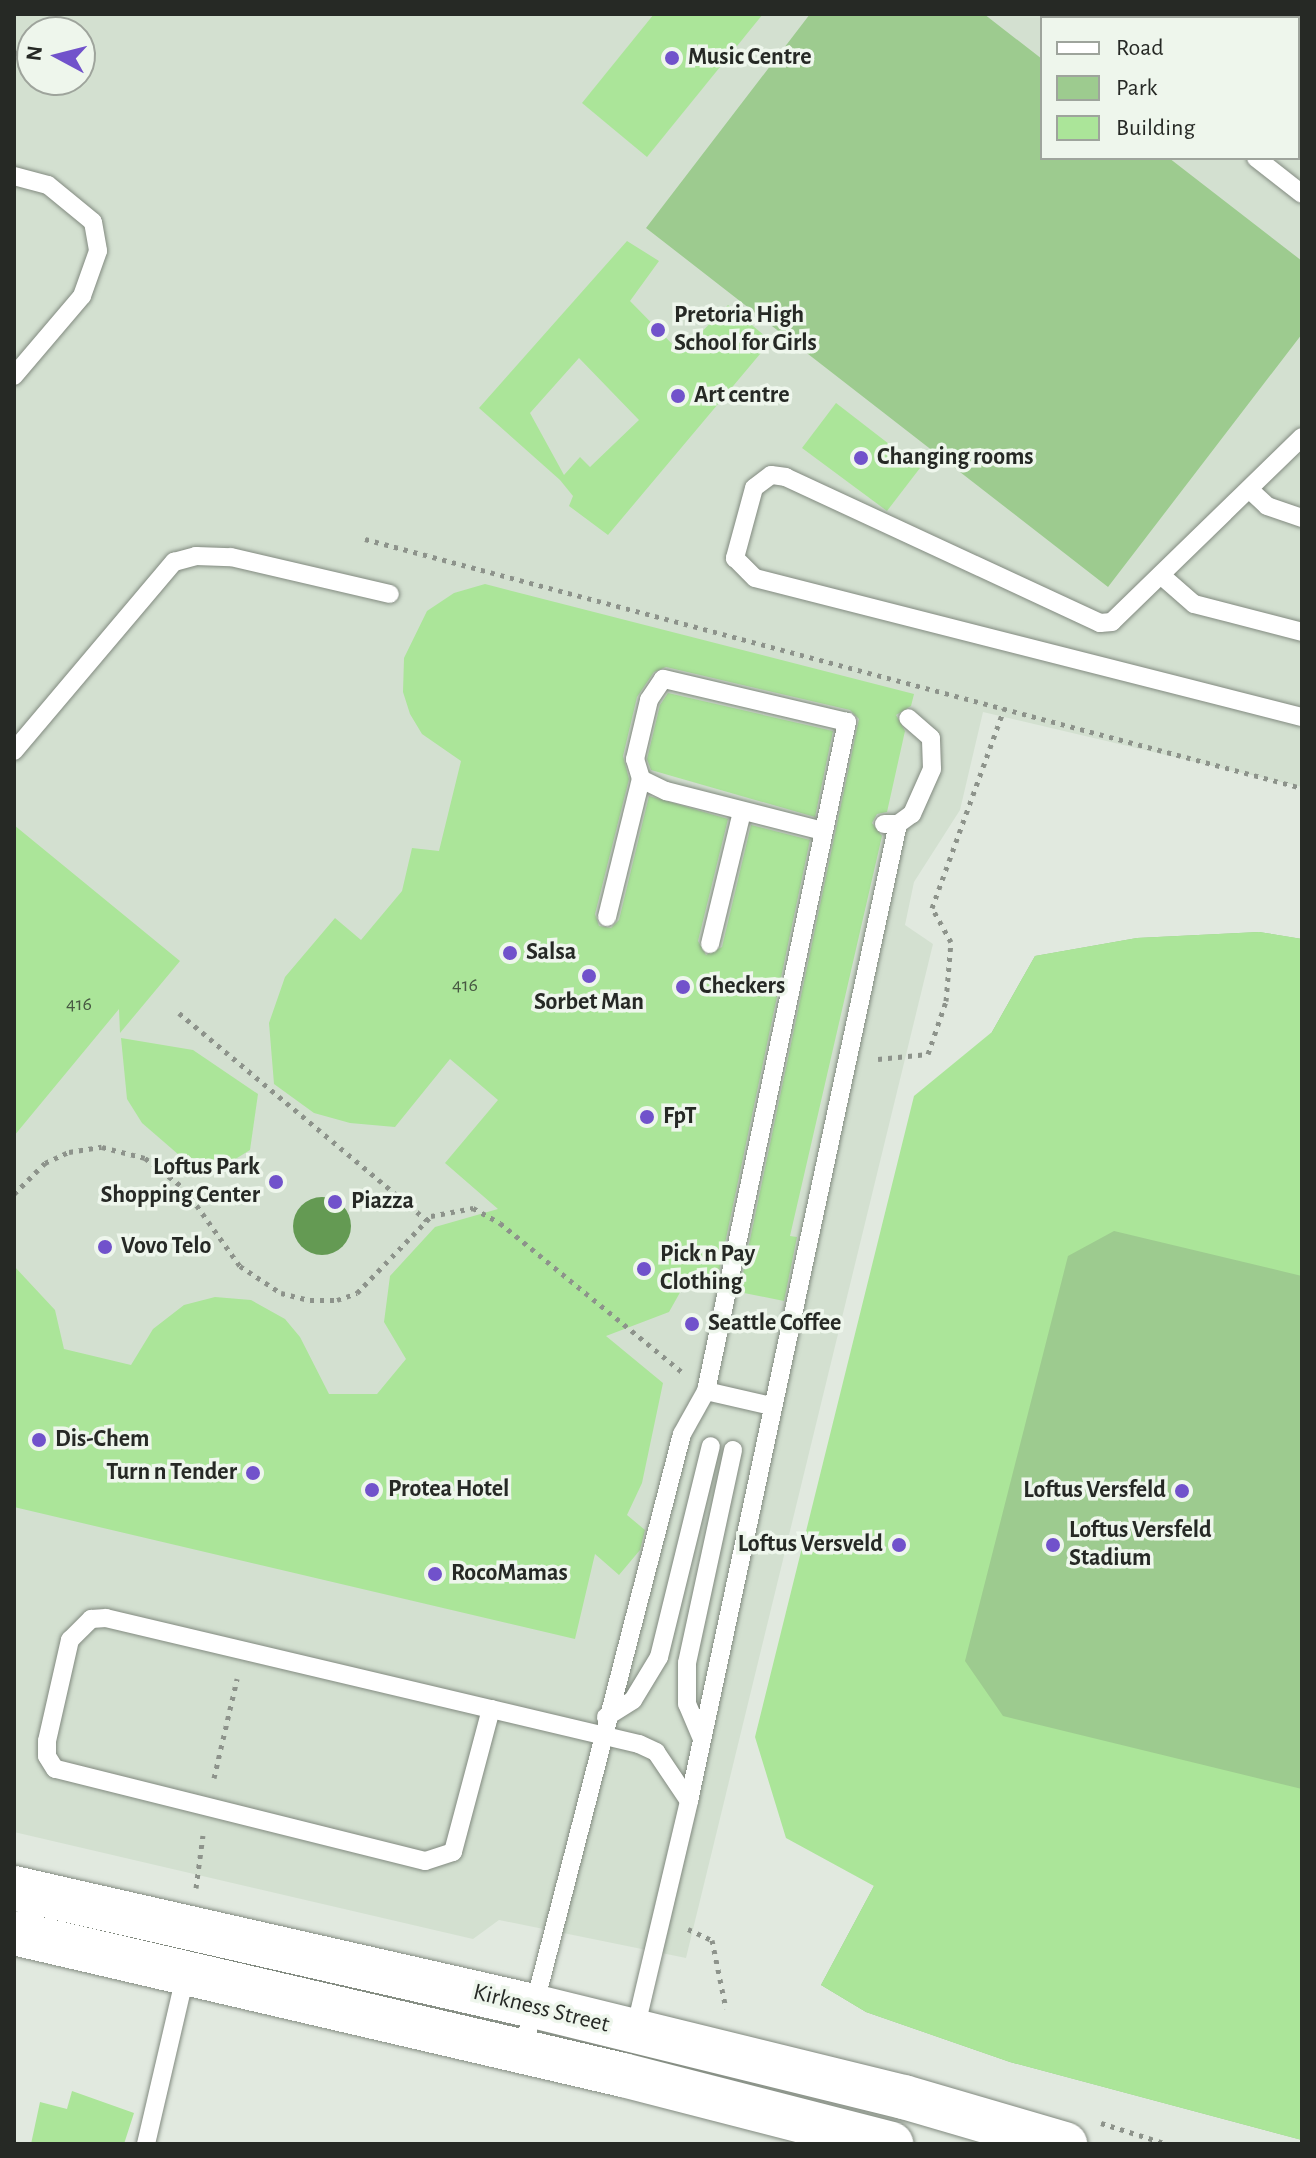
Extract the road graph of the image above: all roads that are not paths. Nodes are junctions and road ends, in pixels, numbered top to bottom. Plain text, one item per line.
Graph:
1 (1259, 160) edge
2 (14, 176) edge
3 (1302, 194) edge
4 (14, 376) edge
5 (1302, 437) edge
6 (1250, 490) junction
7 (1302, 518) edge
8 (1163, 577) junction
9 (390, 594) dead end
10 (1302, 632) edge
11 (1302, 717) edge
12 (908, 718) dead end
13 (14, 751) edge
14 (641, 779) junction
15 (742, 812) junction
16 (823, 831) junction
17 (607, 917) dead end
18 (710, 944) dead end
19 (706, 1391) junction
20 (771, 1406) junction
21 (711, 1446) dead end
22 (733, 1450) dead end
23 (491, 1709) junction
24 (606, 1717) junction
25 (601, 1736) junction
26 (702, 1739) junction
27 (689, 1801) junction
28 (14, 1888) edge
29 (14, 1933) edge
30 (185, 1976) junction
31 (533, 2006) junction
32 (634, 2032) junction
33 (522, 2053) junction
34 (623, 2075) junction
35 (146, 2144) edge
36 (891, 2144) edge
37 (1065, 2144) edge

1 - 3 lane
2 - 4 lane
5 - 6 lane
6 - 7 lane
6 - 8 lane
8 - 10 lane
8 - 11 lane
9 - 13 lane
12 - 20 lane
14 - 15 lane
14 - 16 lane
14 - 17 lane
15 - 16 lane
15 - 18 lane
16 - 19 lane
19 - 20 lane
19 - 24 lane
20 - 26 lane
21 - 24 lane
22 - 26 lane
23 - 23 lane
23 - 25 lane
24 - 25 lane
25 - 27 lane
25 - 31 lane
26 - 27 lane
27 - 32 lane
28 - 31 street, Kirkness Street
29 - 30 street, Kirkness Street
30 - 33 street, Kirkness Street
30 - 35 lane
31 - 32 street, Kirkness Street
31 - 33 lane
32 - 34 lane
32 - 37 street, Kirkness Street
33 - 34 street, Kirkness Street
34 - 36 street, Kirkness Street

